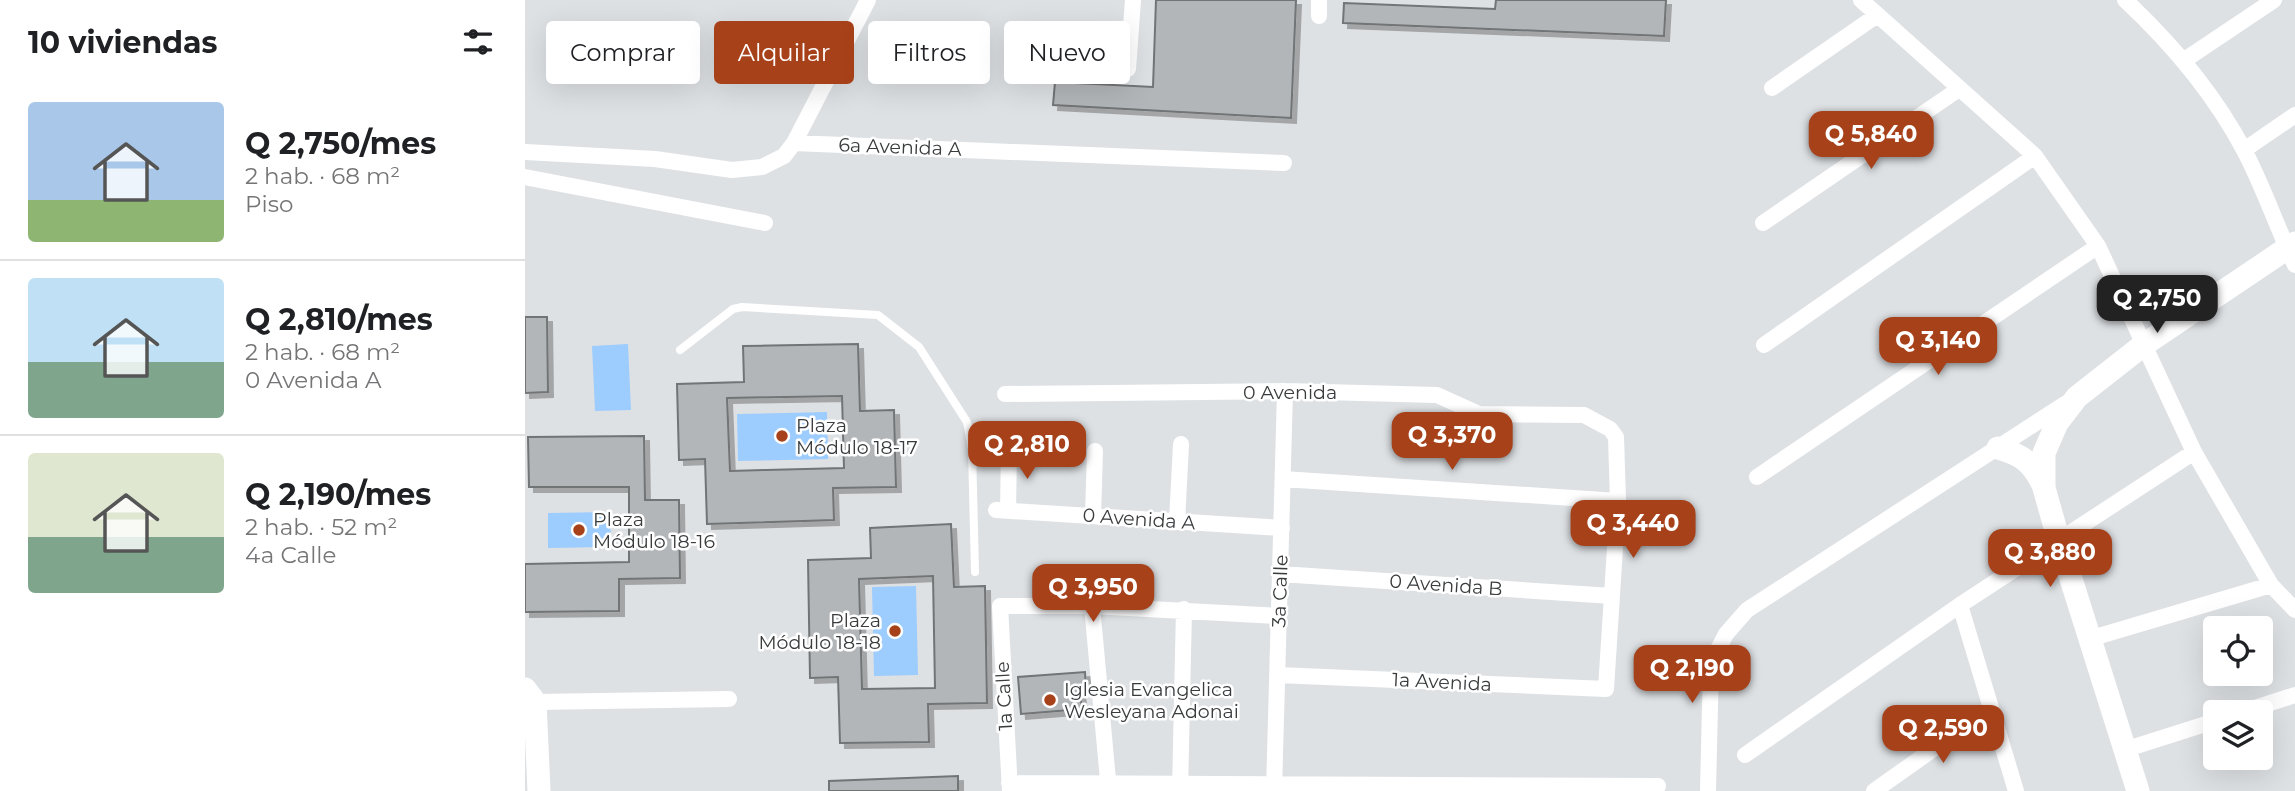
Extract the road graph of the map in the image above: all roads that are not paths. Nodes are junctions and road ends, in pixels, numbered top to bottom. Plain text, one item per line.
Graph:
1 (868, 0) edge
2 (1133, 0) edge
3 (1861, 0) edge
4 (2125, 0) edge
5 (2274, 0) edge
6 (1876, 16) junction
7 (1130, 41) edge
8 (2183, 61) junction
9 (1772, 88) dead end
10 (1959, 89) junction
11 (2295, 115) edge
12 (794, 143) junction
13 (2244, 150) junction
14 (525, 152) edge
15 (2035, 156) junction
16 (1284, 163) dead end
17 (525, 177) edge
18 (765, 223) dead end
19 (1763, 223) dead end
20 (2098, 246) junction
21 (2292, 252) edge
22 (1764, 345) dead end
23 (2142, 346) junction
24 (680, 350) dead end
25 (1285, 391) junction
26 (1005, 394) dead end
27 (2077, 397) junction
28 (1181, 444) dead end
29 (1998, 449) junction
30 (1009, 450) dead end
31 (1095, 451) dead end
32 (2194, 452) junction
33 (1757, 477) dead end
34 (1283, 479) junction
35 (2045, 488) junction
36 (1618, 501) junction
37 (1093, 516) junction
38 (1177, 522) junction
39 (1282, 528) junction
40 (2059, 541) junction
41 (975, 572) dead end
42 (1280, 574) junction
43 (2271, 585) junction
44 (1612, 596) junction
45 (1091, 606) junction
46 (1960, 606) junction
47 (1184, 609) junction
48 (2295, 610) edge
49 (1279, 616) junction
50 (2089, 639) junction
51 (1277, 675) junction
52 (2295, 695) edge
53 (530, 696) edge
54 (729, 699) dead end
55 (2273, 702) edge
56 (1990, 709) junction
57 (2203, 725) edge
58 (2124, 750) junction
59 (1745, 755) dead end
60 (1658, 786) dead end
61 (1009, 787) edge
62 (1109, 787) edge
63 (1180, 788) edge
64 (1274, 788) edge
65 (1372, 788) edge
66 (539, 791) edge
67 (1707, 791) edge
68 (1874, 791) edge
69 (2016, 791) edge
70 (2138, 791) edge

1 - 12 street
2 - 7 street
3 - 6 street
4 - 8 street
5 - 8 street
6 - 9 street
6 - 10 street
8 - 13 street
10 - 15 street
10 - 19 street
11 - 13 street
12 - 14 street
12 - 16 street, 6a Avenida A
13 - 21 street
15 - 20 street
15 - 22 street
17 - 18 street
20 - 23 street
20 - 33 street
21 - 23 main road
23 - 27 main road
23 - 32 street
24 - 41 lane
25 - 26 street, 0 Avenida
25 - 34 street, 3a Calle
25 - 36 street, 0 Avenida
27 - 29 street
27 - 35 main road
28 - 38 street
29 - 35 main road
29 - 67 street
30 - 37 street, 0 Avenida A
31 - 37 street
32 - 40 street
32 - 43 street
34 - 36 street
34 - 39 street, 3a Calle
35 - 40 main road
36 - 44 street
37 - 38 street, 0 Avenida A
38 - 39 street, 0 Avenida A
39 - 42 street, 3a Calle
40 - 46 street
40 - 50 main road
42 - 44 street, 0 Avenida B
42 - 49 street, 3a Calle
43 - 48 street
43 - 50 street
44 - 51 street, 1a Avenida
45 - 47 street
45 - 61 street, 1a Calle
45 - 62 street
46 - 56 street
46 - 59 street
47 - 49 street
47 - 63 street
49 - 51 street, 3a Calle
50 - 58 main road
51 - 64 street, 3a Calle
52 - 55 street
53 - 54 street
53 - 66 main road
56 - 68 street
56 - 69 street
57 - 58 street
58 - 70 main road
60 - 65 street
61 - 62 street
62 - 63 street
63 - 64 street
64 - 65 street

